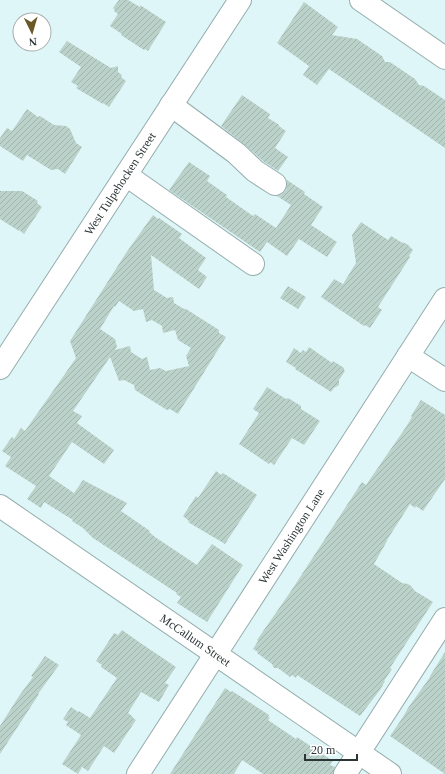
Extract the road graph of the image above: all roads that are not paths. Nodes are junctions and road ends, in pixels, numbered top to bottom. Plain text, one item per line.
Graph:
1 (240, 0) edge
2 (361, 0) edge
3 (445, 58) edge
4 (171, 106) junction
5 (126, 176) junction
6 (275, 184) dead end
7 (253, 264) dead end
8 (445, 299) edge
9 (408, 356) junction
10 (0, 368) edge
11 (445, 380) edge
12 (0, 506) edge
13 (445, 619) edge
14 (215, 654) junction
15 (358, 752) junction
16 (138, 774) edge
17 (344, 774) edge
18 (390, 774) edge

1 - 4 street, West Tulpehocken Street
2 - 3 street
4 - 5 street, West Tulpehocken Street
4 - 6 street
5 - 7 street
5 - 10 street, West Tulpehocken Street
8 - 9 street, West Washington Lane
9 - 11 street
9 - 14 street, West Washington Lane
12 - 14 street, McCallum Street
13 - 15 street
14 - 15 street, McCallum Street
14 - 16 street, West Washington Lane
15 - 17 street
15 - 18 street, McCallum Street

